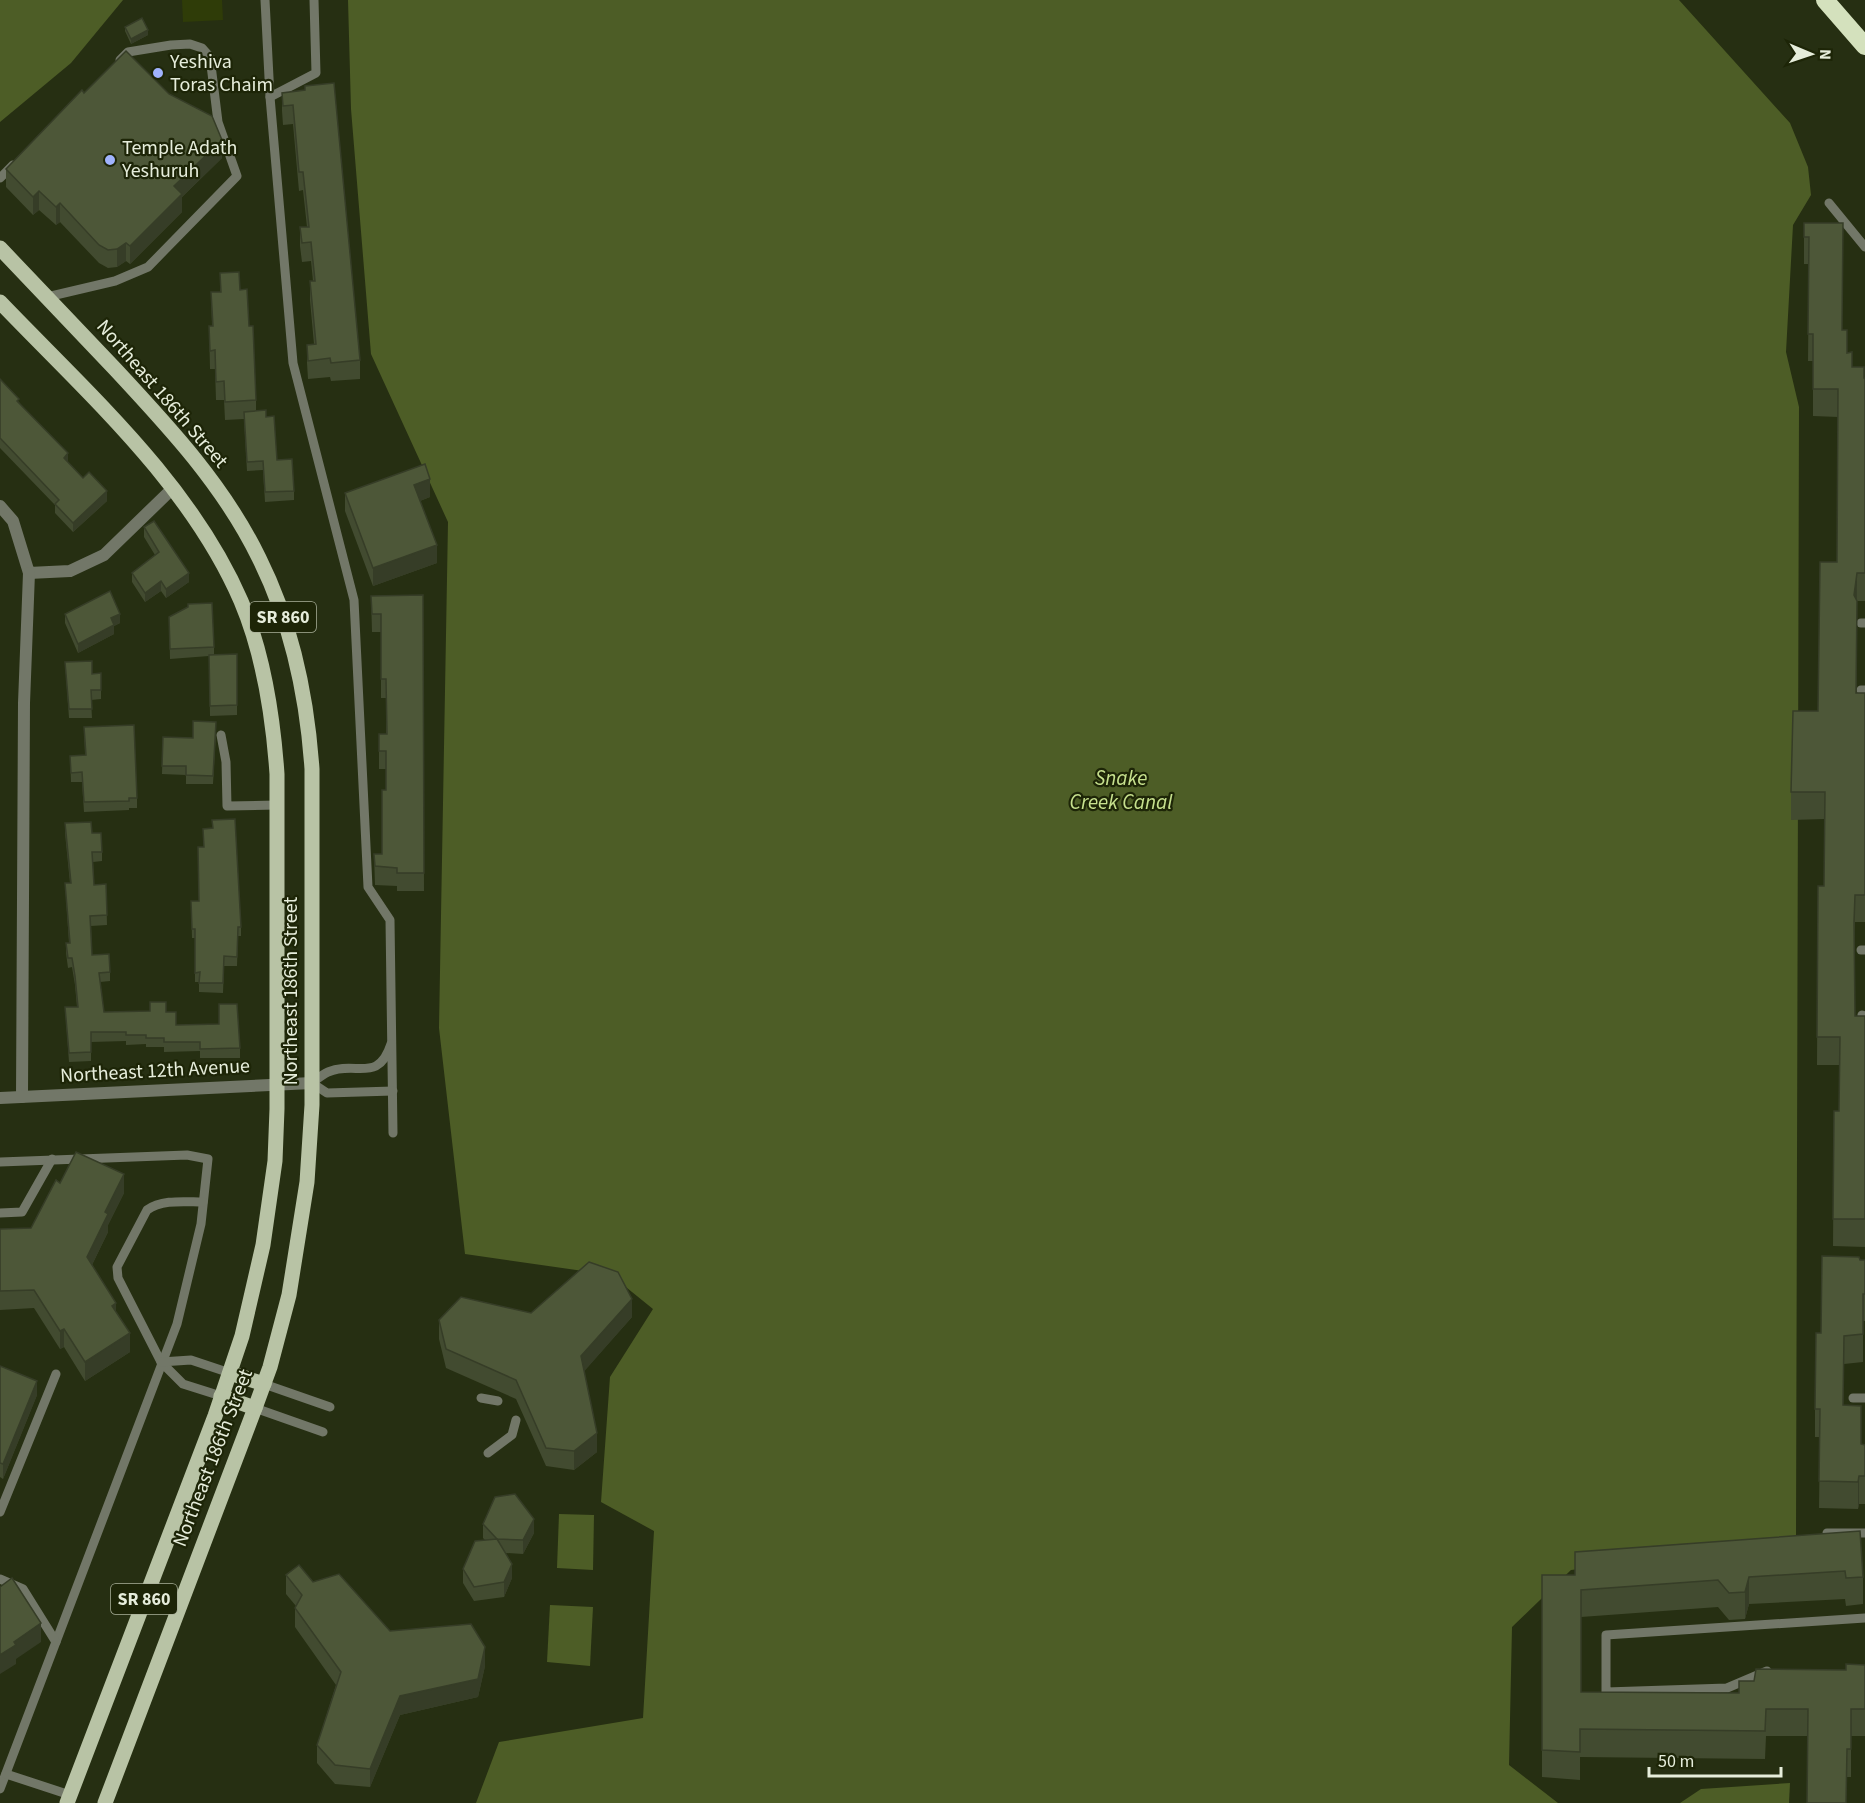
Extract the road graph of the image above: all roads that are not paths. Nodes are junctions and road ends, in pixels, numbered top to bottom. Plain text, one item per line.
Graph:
1 (266, 0) edge
2 (314, 0) edge
3 (1825, 0) edge
4 (1834, 7) edge
5 (1865, 46) edge
6 (111, 69) edge
7 (270, 97) junction
8 (17, 161) edge
9 (0, 178) edge
10 (1829, 203) dead end
11 (1865, 247) edge
12 (0, 248) edge
13 (47, 297) junction
14 (0, 302) edge
15 (172, 489) junction
16 (0, 506) edge
17 (29, 573) junction
18 (221, 735) dead end
19 (277, 806) junction
20 (393, 1036) junction
21 (312, 1083) junction
22 (278, 1085) junction
23 (393, 1091) junction
24 (22, 1097) junction
25 (0, 1098) edge
26 (393, 1134) dead end
27 (52, 1159) junction
28 (0, 1161) edge
29 (203, 1202) junction
30 (0, 1213) edge
31 (159, 1358) junction
32 (230, 1373) junction
33 (56, 1374) dead end
34 (264, 1384) junction
35 (222, 1396) junction
36 (481, 1398) dead end
37 (1853, 1398) dead end
38 (1865, 1398) edge
39 (498, 1401) dead end
40 (330, 1407) dead end
41 (255, 1408) junction
42 (516, 1420) dead end
43 (323, 1432) dead end
44 (488, 1453) dead end
45 (0, 1512) edge
46 (1827, 1533) edge
47 (1865, 1533) edge
48 (0, 1579) edge
49 (1865, 1618) edge
50 (57, 1642) junction
51 (1779, 1671) edge
52 (6, 1774) junction
53 (0, 1789) edge
54 (69, 1799) edge
55 (105, 1803) edge

1 - 7 lane
2 - 7 lane
3 - 4 highway
4 - 5 highway
6 - 13 lane
7 - 20 lane
8 - 9 lane
10 - 11 lane
12 - 13 main road, Northeast 186th Street / SR 860
13 - 21 main road, Northeast 186th Street / SR 860
14 - 15 main road, Northeast 186th Street / SR 860
15 - 17 street
15 - 19 main road, Northeast 186th Street / SR 860
16 - 17 street
17 - 24 street
18 - 19 lane
19 - 22 main road, Northeast 186th Street / SR 860
20 - 21 lane
20 - 23 lane
21 - 22 street, Northeast 12th Avenue
21 - 23 lane
21 - 34 main road, Northeast 186th Street / SR 860
22 - 24 street, Northeast 12th Avenue
22 - 32 main road, Northeast 186th Street / SR 860
23 - 26 lane
24 - 25 street, Northeast 12th Avenue
27 - 28 lane
27 - 29 lane
27 - 30 lane
29 - 31 lane
29 - 31 lane
31 - 32 lane
31 - 35 lane
31 - 50 lane
32 - 34 main road
32 - 35 main road, Northeast 186th Street / SR 860
33 - 45 lane
34 - 40 lane
34 - 41 main road, Northeast 186th Street / SR 860
35 - 41 main road
35 - 54 main road, Northeast 186th Street / SR 860
36 - 39 lane
37 - 38 lane
41 - 43 lane
41 - 55 main road, Northeast 186th Street / SR 860
42 - 44 lane
46 - 47 lane
48 - 50 lane
49 - 51 lane
50 - 52 lane
52 - 53 lane
52 - 54 lane

